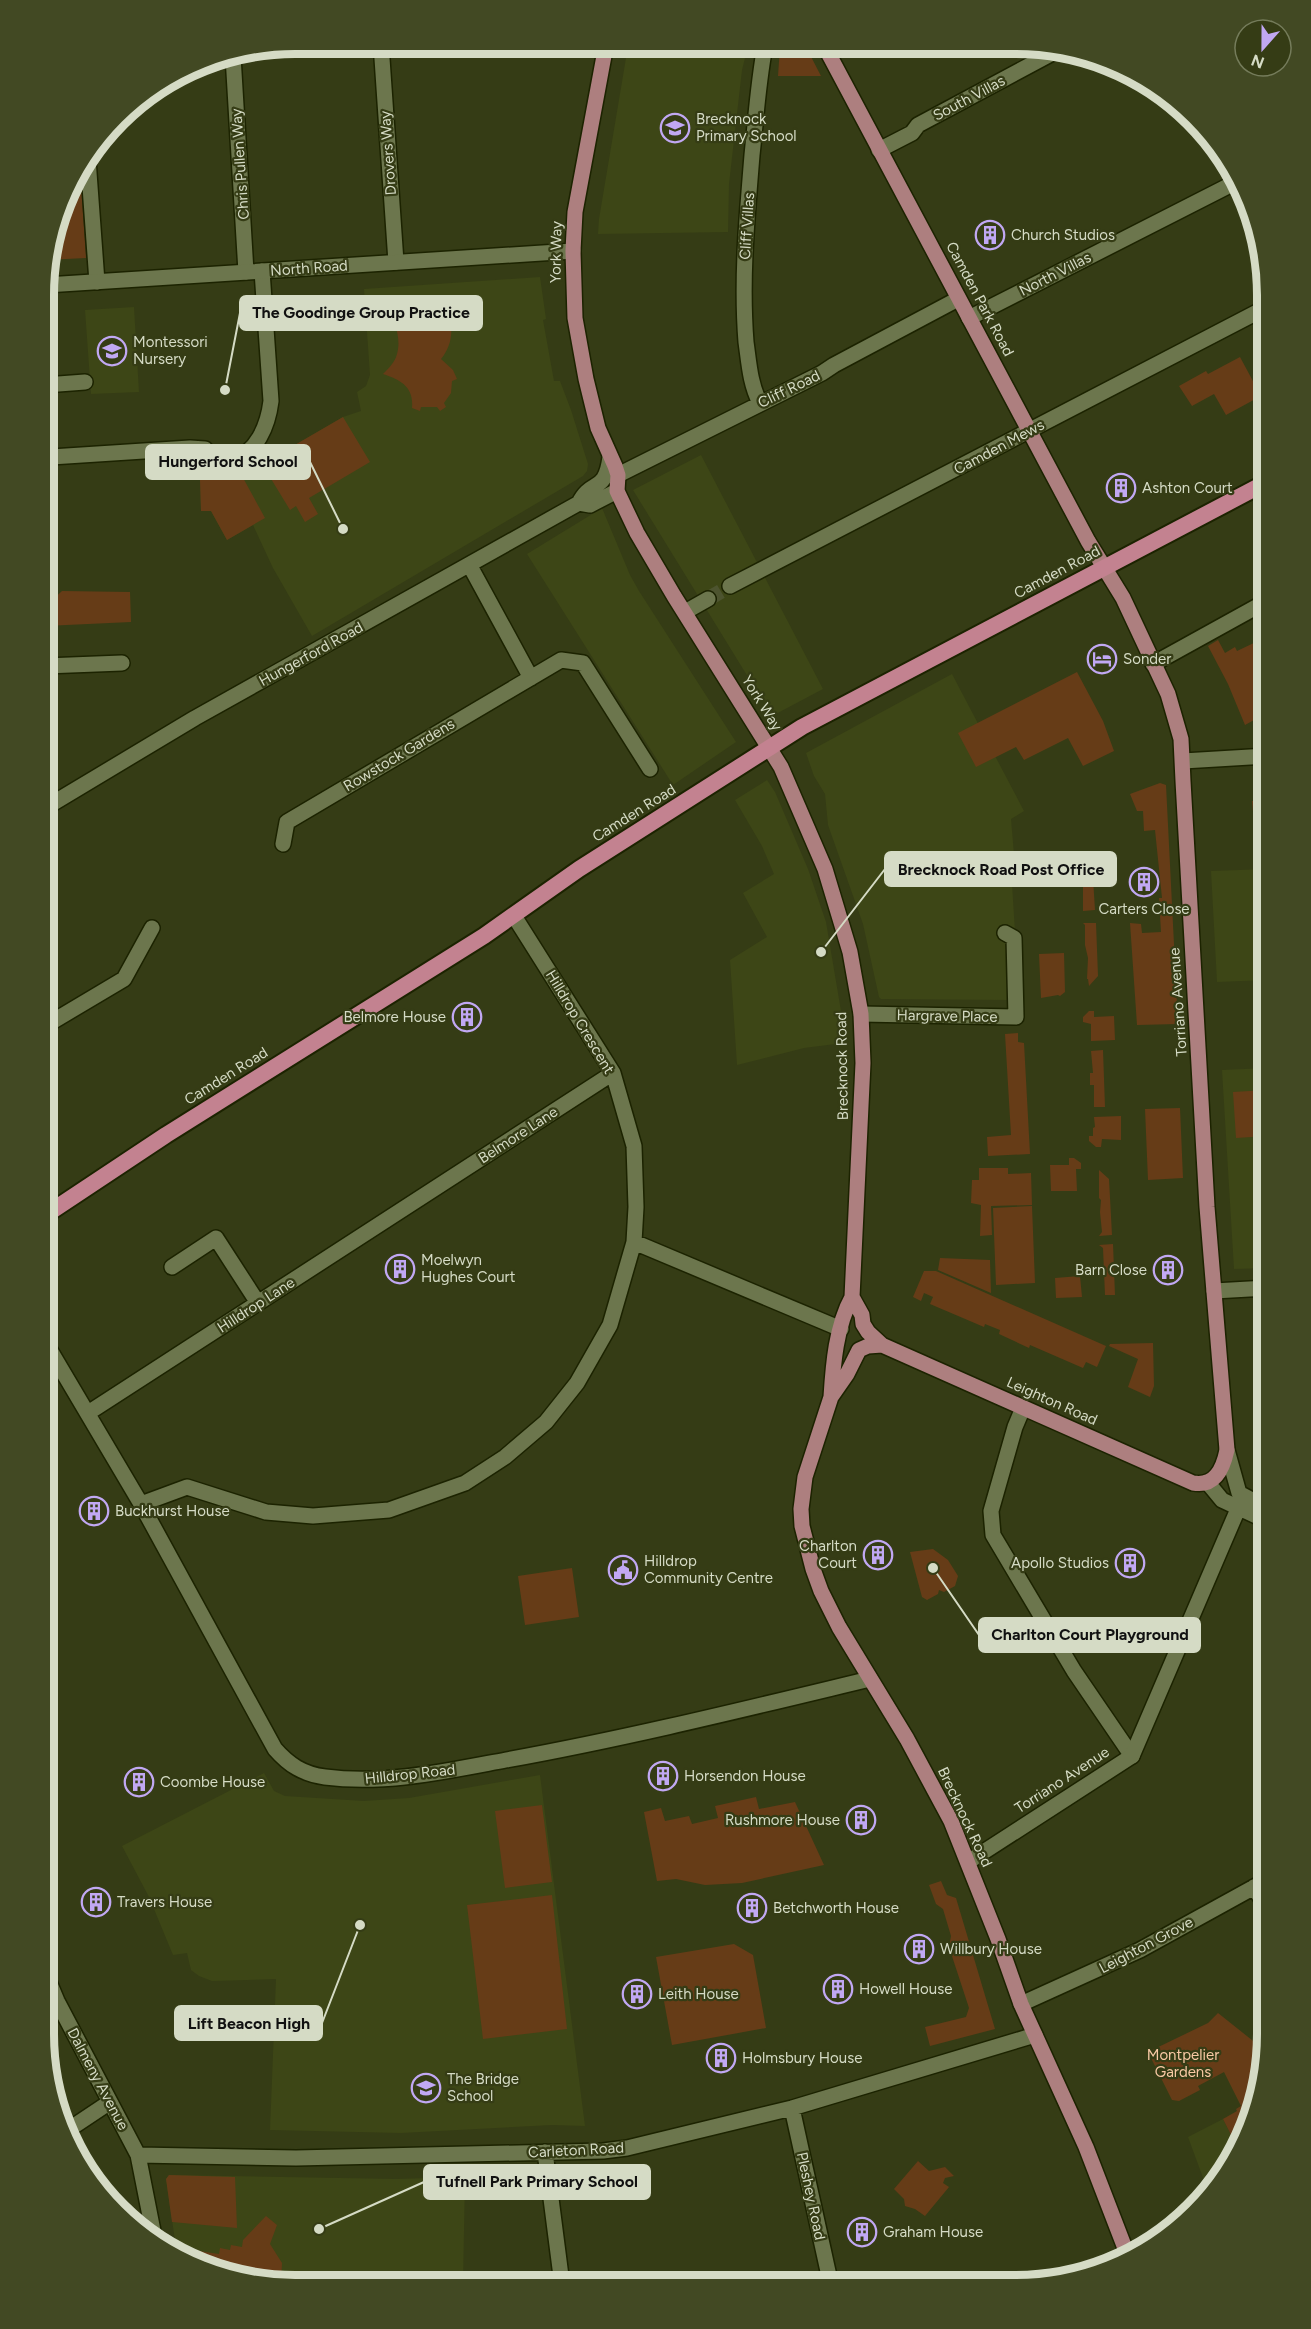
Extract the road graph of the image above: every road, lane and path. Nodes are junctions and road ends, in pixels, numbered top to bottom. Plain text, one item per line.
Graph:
1 (382, 54) edge
2 (604, 54) edge
3 (764, 54) edge
4 (829, 54) edge
5 (1047, 56) edge
6 (234, 62) edge
7 (879, 150) junction
8 (89, 170) edge
9 (1230, 185) edge
10 (573, 251) junction
11 (396, 262) junction
12 (254, 272) junction
13 (97, 282) junction
14 (55, 284) edge
15 (958, 299) junction
16 (1257, 313) edge
17 (969, 318) junction
18 (85, 382) dead end
19 (54, 384) edge
20 (760, 403) junction
21 (1030, 431) junction
22 (54, 457) edge
23 (611, 478) junction
24 (1257, 488) edge
25 (617, 491) junction
26 (579, 503) junction
27 (470, 566) junction
28 (1103, 568) junction
29 (730, 586) tunnel mouth
30 (708, 599) tunnel mouth
31 (1257, 607) edge
32 (685, 612) junction
33 (122, 663) dead end
34 (1153, 664) junction
35 (54, 666) edge
36 (531, 678) junction
37 (769, 748) junction
38 (1257, 757) edge
39 (1183, 761) junction
40 (650, 769) dead end
41 (54, 803) edge
42 (283, 844) dead end
43 (514, 916) junction
44 (152, 928) dead end
45 (1005, 933) dead end
46 (861, 1014) junction
47 (54, 1021) edge
48 (613, 1073) junction
49 (423, 1196) joint
50 (54, 1209) edge
51 (634, 1242) junction
52 (172, 1268) dead end
53 (1257, 1289) edge
54 (1214, 1291) junction
55 (852, 1297) junction
56 (258, 1303) junction
57 (841, 1329) junction
58 (882, 1345) junction
59 (54, 1357) edge
60 (831, 1397) junction
61 (1023, 1408) junction
62 (88, 1413) junction
63 (1227, 1450) junction
64 (1208, 1483) junction
65 (1257, 1503) edge
66 (141, 1504) junction
67 (1238, 1509) junction
68 (1257, 1517) edge
69 (870, 1679) junction
70 (1132, 1756) junction
71 (968, 1862) junction
72 (1257, 1885) edge
73 (54, 1994) edge
74 (1021, 2004) junction
75 (1035, 2035) junction
76 (110, 2102) junction
77 (792, 2108) junction
78 (72, 2127) edge
79 (544, 2152) junction
80 (138, 2155) junction
81 (152, 2228) edge
82 (1125, 2249) edge
83 (560, 2275) edge
84 (829, 2275) edge

1 - 11 street, Drovers Way
2 - 10 main road, York Way
3 - 20 street, Cliff Villas
4 - 7 main road, Camden Park Road
5 - 7 street, South Villas
6 - 12 street, Chris Pullen Way
7 - 15 main road, Camden Park Road
8 - 13 street
9 - 17 street, North Villas
10 - 11 street, North Road
10 - 23 main road, York Way
11 - 12 street, North Road
12 - 13 street, North Road
12 - 22 street, Chris Pullen Way
13 - 14 street, North Road
15 - 17 main road, Camden Park Road
15 - 20 street, Cliff Road
16 - 21 street, Camden Mews
17 - 21 main road, Camden Park Road
18 - 19 street
20 - 23 street, Cliff Road
21 - 28 main road, Camden Park Road
21 - 29 street, Camden Mews
23 - 25 main road, York Way
23 - 26 street, Hungerford Road
24 - 28 highway, Camden Road
25 - 26 street, Hungerford Road
25 - 32 main road, York Way
26 - 27 street, Hungerford Road
27 - 36 street
27 - 41 street, Hungerford Road
28 - 34 main road, Torriano Avenue
28 - 37 highway, Camden Road
30 - 32 street
31 - 34 street
32 - 37 main road, York Way
33 - 35 street
34 - 39 main road, Torriano Avenue
36 - 40 street, Rowstock Gardens
36 - 42 street, Rowstock Gardens
37 - 43 highway, Camden Road
37 - 46 main road, Brecknock Road
38 - 39 street
39 - 54 main road, Torriano Avenue
43 - 48 street, Hilldrop Crescent
43 - 50 highway, Camden Road
44 - 47 street
45 - 46 street, Hargrave Place
46 - 55 main road, Brecknock Road
48 - 49 street, Belmore Lane
48 - 51 street, Hilldrop Crescent
49 - 56 street, Hilldrop Lane
51 - 57 street
51 - 66 street, Hilldrop Crescent
52 - 56 street
53 - 54 street
54 - 63 main road, Torriano Avenue
55 - 57 main road, Brecknock Road
55 - 58 main road
56 - 62 street, Hilldrop Lane
57 - 60 main road, Brecknock Road
58 - 60 main road, Brecknock Road
58 - 61 main road, Leighton Road
59 - 62 street, Hilldrop Road
60 - 69 main road, Brecknock Road
61 - 64 main road, Leighton Road
61 - 70 street
62 - 66 street, Hilldrop Road
63 - 64 main road
63 - 65 street
64 - 67 street
66 - 69 street, Hilldrop Road
67 - 68 street
67 - 70 street, Torriano Avenue
69 - 71 main road, Brecknock Road
70 - 71 street, Torriano Avenue
71 - 74 main road, Brecknock Road
72 - 74 street, Leighton Grove
73 - 76 street, Dalmeny Avenue
74 - 75 main road, Brecknock Road
75 - 77 street, Carleton Road
75 - 82 main road, Brecknock Road
76 - 78 street
76 - 80 street, Dalmeny Avenue
77 - 79 street, Carleton Road
77 - 84 street, Pleshey Road
79 - 80 street, Carleton Road
79 - 83 street
80 - 81 street, Dalmeny Avenue

